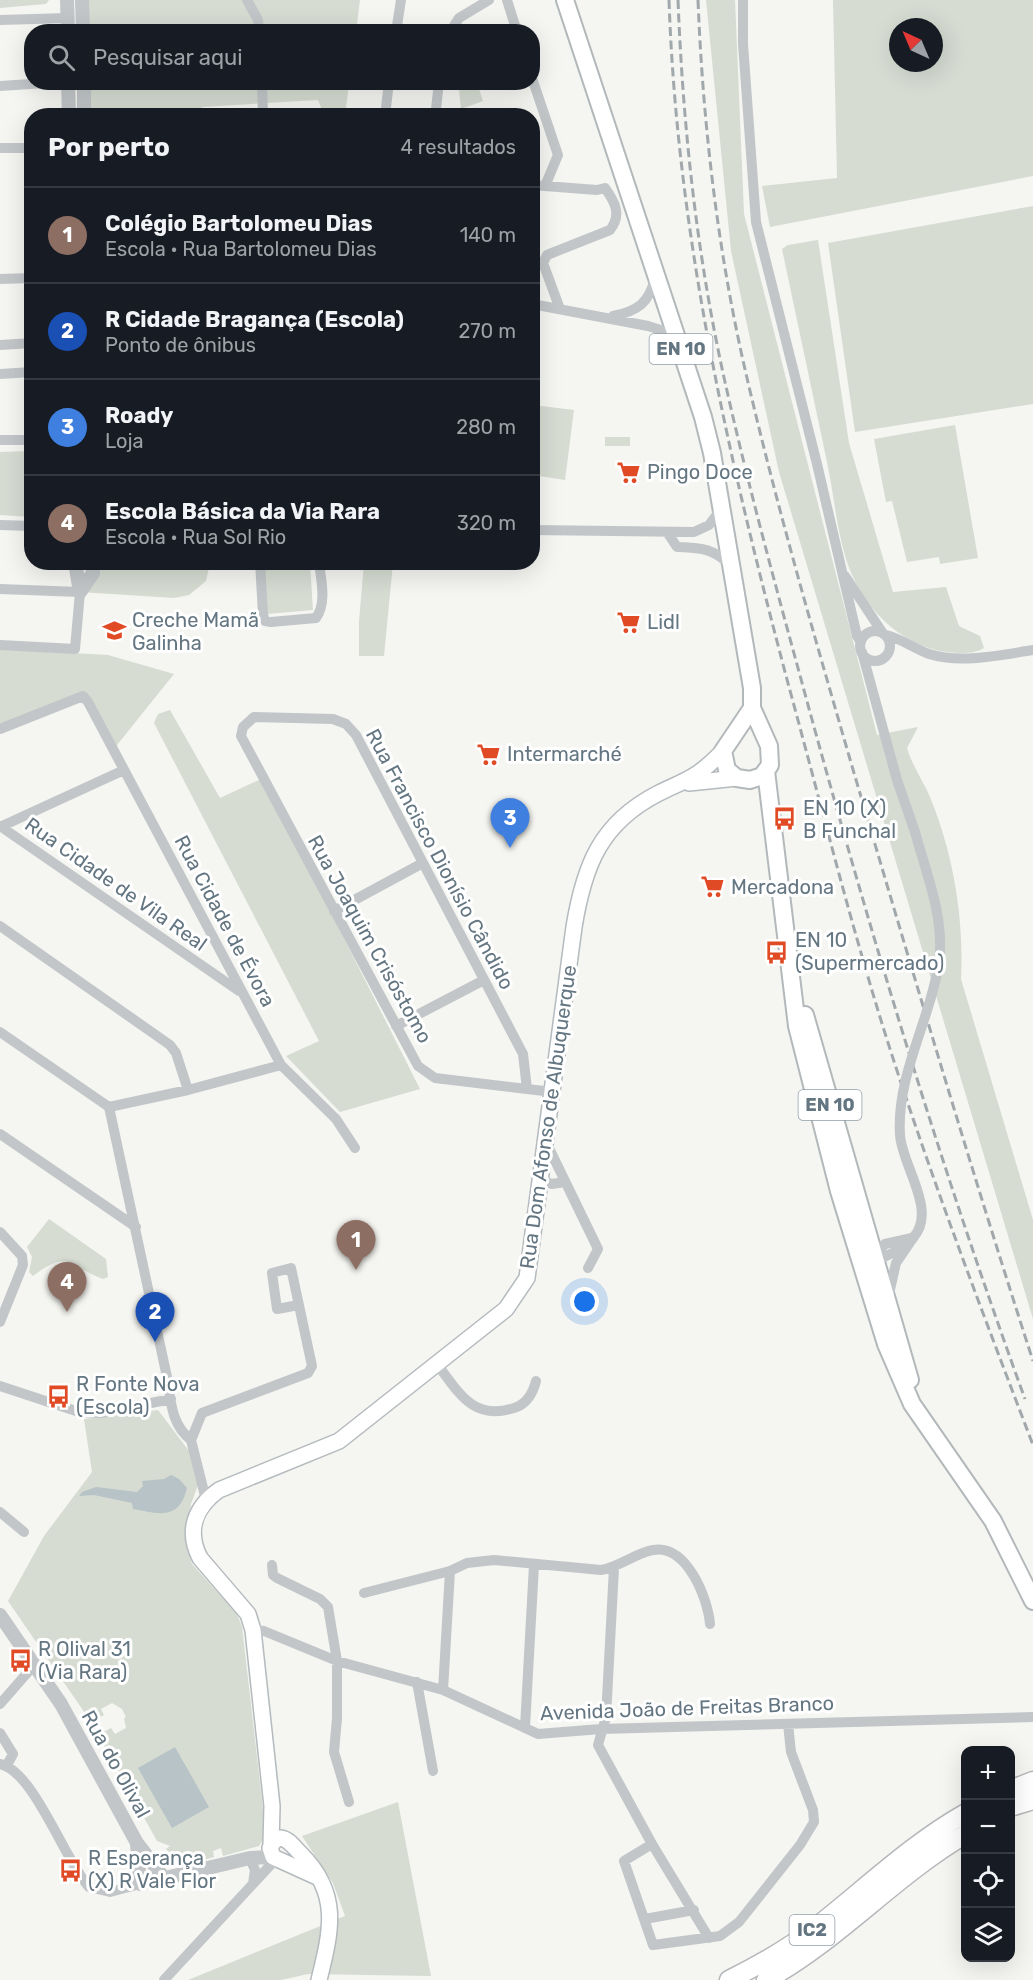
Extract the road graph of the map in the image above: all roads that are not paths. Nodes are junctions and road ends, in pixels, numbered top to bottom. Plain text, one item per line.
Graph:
1 (67, 0) edge
2 (82, 0) edge
3 (247, 0) edge
4 (401, 0) edge
5 (489, 0) edge
6 (507, 0) edge
7 (565, 0) edge
8 (743, 0) edge
9 (0, 20) edge
10 (54, 24) edge
11 (68, 24) edge
12 (83, 24) edge
13 (258, 24) edge
14 (397, 24) edge
15 (455, 24) edge
16 (514, 24) edge
17 (24, 84) edge
18 (0, 86) edge
19 (68, 90) edge
20 (84, 90) edge
21 (262, 90) edge
22 (388, 90) edge
23 (438, 90) edge
24 (536, 90) edge
25 (69, 108) edge
26 (84, 108) edge
27 (263, 108) edge
28 (386, 108) edge
29 (436, 108) edge
30 (0, 148) edge
31 (24, 148) edge
32 (540, 186) edge
33 (545, 186) junction
34 (656, 275) junction
35 (24, 278) edge
36 (0, 279) edge
37 (540, 305) edge
38 (560, 309) junction
39 (608, 316) junction
40 (24, 344) edge
41 (0, 345) edge
42 (679, 345) junction
43 (24, 372) edge
44 (0, 374) edge
45 (0, 440) edge
46 (24, 440) edge
47 (722, 508) junction
48 (0, 525) edge
49 (24, 526) edge
50 (540, 530) edge
51 (668, 532) junction
52 (732, 567) junction
53 (76, 570) edge
54 (93, 570) edge
55 (260, 570) edge
56 (320, 570) edge
57 (843, 574) junction
58 (0, 589) edge
59 (80, 592) junction
60 (884, 633) junction
61 (0, 645) edge
62 (910, 646) junction
63 (862, 647) junction
64 (890, 649) junction
65 (1033, 650) edge
66 (879, 660) junction
67 (873, 691) junction
68 (752, 708) junction
69 (243, 727) joint
70 (0, 729) edge
71 (766, 741) junction
72 (726, 746) junction
73 (124, 770) junction
74 (766, 771) junction
75 (740, 779) junction
76 (686, 783) junction
77 (771, 816) junction
78 (0, 826) edge
79 (421, 864) junction
80 (334, 911) junction
81 (0, 926) edge
82 (789, 954) junction
83 (484, 980) junction
84 (242, 993) junction
85 (396, 1026) junction
86 (0, 1032) edge
87 (281, 1065) junction
88 (527, 1089) junction
89 (189, 1090) junction
90 (553, 1092) junction
91 (109, 1107) junction
92 (0, 1134) edge
93 (546, 1142) junction
94 (355, 1148) dead end
95 (559, 1166) junction
96 (541, 1173) junction
97 (565, 1182) junction
98 (864, 1221) junction
99 (135, 1227) junction
100 (0, 1232) edge
101 (853, 1238) junction
102 (913, 1238) junction
103 (893, 1242) junction
104 (905, 1247) junction
105 (874, 1255) junction
106 (588, 1269) dead end
107 (866, 1284) junction
108 (299, 1305) dead end
109 (889, 1310) junction
110 (0, 1322) edge
111 (437, 1364) junction
112 (536, 1381) dead end
113 (0, 1386) edge
114 (171, 1399) junction
115 (933, 1434) junction
116 (191, 1440) junction
117 (206, 1500) junction
118 (0, 1512) edge
119 (24, 1532) dead end
120 (272, 1565) dead end
121 (534, 1565) junction
122 (614, 1568) junction
123 (450, 1571) junction
124 (364, 1593) dead end
125 (1033, 1601) edge
126 (1, 1621) edge
127 (710, 1624) dead end
128 (253, 1630) junction
129 (337, 1660) junction
130 (35, 1664) junction
131 (417, 1682) junction
132 (443, 1690) junction
133 (0, 1704) edge
134 (1033, 1717) edge
135 (788, 1724) junction
136 (525, 1727) junction
137 (601, 1729) junction
138 (0, 1733) edge
139 (4, 1764) edge
140 (433, 1771) dead end
141 (1033, 1782) edge
142 (1015, 1789) edge
143 (1033, 1800) edge
144 (349, 1802) dead end
145 (272, 1806) junction
146 (1015, 1806) edge
147 (961, 1816) edge
148 (961, 1837) edge
149 (137, 1843) junction
150 (290, 1843) junction
151 (652, 1844) junction
152 (275, 1854) junction
153 (250, 1858) junction
154 (317, 1877) junction
155 (164, 1878) junction
156 (140, 1884) junction
157 (253, 1884) junction
158 (694, 1911) junction
159 (645, 1919) junction
160 (709, 1938) junction
161 (164, 1980) edge
162 (319, 1980) edge
163 (729, 1980) edge
164 (766, 1980) edge

1 - 11 street
2 - 12 street
3 - 13 street
4 - 14 street
5 - 15 street
6 - 16 street
7 - 34 main road, EN 10
8 - 57 street
9 - 10 street
17 - 18 street
19 - 25 street
20 - 26 street
21 - 27 street
22 - 28 street
23 - 29 street
24 - 33 street
30 - 31 street
32 - 33 street
33 - 38 street
34 - 39 street
34 - 42 main road, EN 10
35 - 36 street
37 - 38 street
38 - 39 street
39 - 42 street
40 - 41 street
42 - 47 main road, EN 10
43 - 44 street
45 - 46 street
47 - 51 street
47 - 52 main road, EN 10
48 - 49 street
50 - 51 street
51 - 52 street
52 - 68 main road, EN 10
53 - 59 street
54 - 59 street
55 - 56 street
57 - 60 street
57 - 63 street
58 - 59 street
59 - 61 street
60 - 62 street
60 - 63 street
60 - 64 street
62 - 64 street
62 - 65 street
63 - 66 street
63 - 67 street
64 - 66 street
66 - 67 street
67 - 102 street, bridge
68 - 71 main road, EN 10
68 - 72 main road
69 - 79 street, Rua Francisco Dionísio Cândido
69 - 80 street, Rua Joaquim Crisóstomo
70 - 73 street, Rua Cidade de Évora
71 - 72 main road
71 - 74 main road, EN 10
72 - 75 main road, EN 10
72 - 76 main road, Rua Dom Afonso de Albuquerque
73 - 78 street
73 - 84 street, Rua Cidade de Évora
74 - 75 main road
74 - 77 main road, EN 10
75 - 76 main road, Rua Dom Afonso de Albuquerque
75 - 77 main road, EN 10
76 - 90 main road, Rua Dom Afonso de Albuquerque
77 - 82 main road, EN 10
78 - 84 street, Rua Cidade de Vila Real
79 - 80 street
79 - 83 street, Rua Francisco Dionísio Cândido
80 - 85 street, Rua Joaquim Crisóstomo
81 - 89 street
82 - 98 main road, EN 10
82 - 101 main road, EN 10
83 - 85 street
83 - 88 street, Rua Francisco Dionísio Cândido
84 - 87 street, Rua Cidade de Évora
85 - 88 street, Rua Joaquim Crisóstomo
86 - 91 street
87 - 89 street
87 - 94 street, Rua Cidade de Évora
88 - 90 street
89 - 91 street
90 - 93 main road, Rua Dom Afonso de Albuquerque
91 - 99 street
92 - 99 street
93 - 95 street
93 - 96 main road, Rua Dom Afonso de Albuquerque
95 - 96 street
95 - 97 street
96 - 97 street
96 - 111 main road, Rua Dom Afonso de Albuquerque
97 - 106 street
98 - 103 street
98 - 105 main road, EN 10
99 - 114 street
100 - 110 street
101 - 105 street
101 - 107 main road, EN 10
102 - 103 street
102 - 104 street
103 - 105 street
104 - 105 street
104 - 109 street
105 - 107 street
105 - 109 main road, EN 10
107 - 115 main road, EN 10
108 - 116 street
109 - 115 main road, EN 10
111 - 112 street
111 - 117 main road, Rua Dom Afonso de Albuquerque
113 - 114 street
114 - 116 street
115 - 125 main road, EN 10
116 - 117 street
117 - 128 main road
118 - 119 street
120 - 129 street
121 - 122 street
121 - 123 street
121 - 136 street
122 - 127 street
122 - 137 street
123 - 124 street
123 - 132 street
126 - 130 street, Rua do Olival
128 - 129 street, Avenida João de Freitas Branco
128 - 145 main road
129 - 131 street, Avenida João de Freitas Branco
129 - 144 street
130 - 133 street
130 - 149 street, Rua do Olival
131 - 132 street, Avenida João de Freitas Branco
131 - 140 street
132 - 136 street, Avenida João de Freitas Branco
134 - 135 street, Avenida João de Freitas Branco
135 - 137 street, Avenida João de Freitas Branco
135 - 160 street
136 - 137 street, Avenida João de Freitas Branco
137 - 151 street
138 - 139 street
139 - 156 street
141 - 142 highway
143 - 146 highway
145 - 150 main road
145 - 152 main road
147 - 163 highway, IC2
148 - 164 highway, IC2
149 - 155 street, Rua do Olival
149 - 156 street, Rua do Olival
150 - 152 main road
150 - 152 main road
150 - 154 main road
151 - 158 street
151 - 159 street
152 - 153 street
152 - 154 main road
152 - 157 street
153 - 155 street
153 - 157 street
154 - 162 main road
155 - 156 street
157 - 161 street
158 - 159 street
158 - 160 street
159 - 160 street

